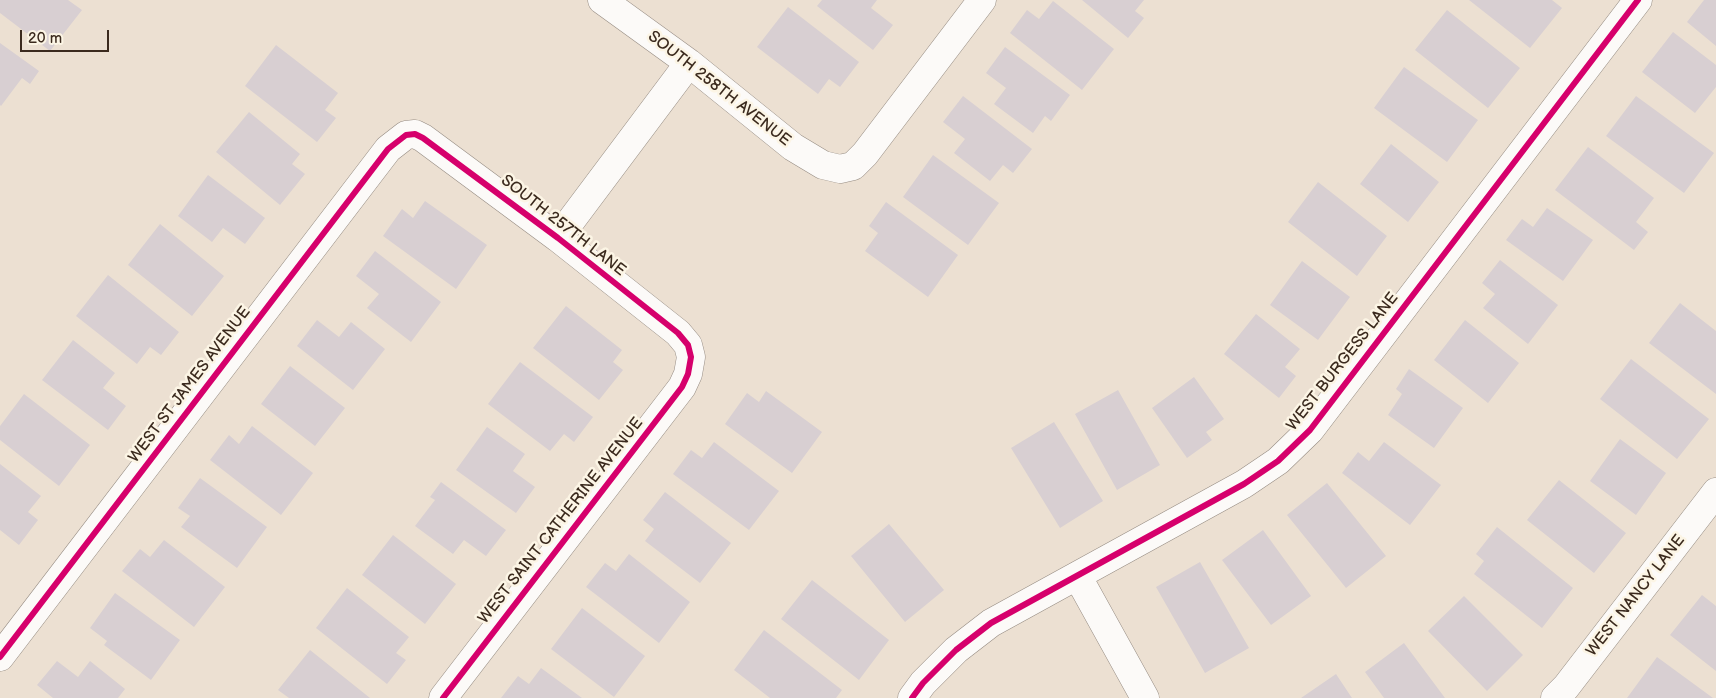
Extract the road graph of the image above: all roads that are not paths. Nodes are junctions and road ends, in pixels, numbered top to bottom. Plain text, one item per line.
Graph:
1 (602, 0) edge
2 (982, 0) edge
3 (1638, 0) edge
4 (690, 63) junction
5 (406, 135) joint
6 (558, 238) junction
7 (691, 357) joint
8 (1716, 492) edge
9 (1078, 577) junction
10 (0, 656) edge
11 (443, 698) edge
12 (912, 698) edge
13 (1145, 698) edge
14 (1556, 698) edge

1 - 4 street, SOUTH 258TH AVENUE
2 - 4 street, SOUTH 258TH AVENUE
3 - 9 street, WEST BURGESS LANE
4 - 6 street
5 - 6 street, SOUTH 257TH LANE
5 - 10 street, WEST ST JAMES AVENUE
6 - 7 street, SOUTH 257TH LANE
7 - 11 street, WEST SAINT CATHERINE AVENUE
8 - 14 street, WEST NANCY LANE
9 - 12 street, WEST BURGESS LANE
9 - 13 street

